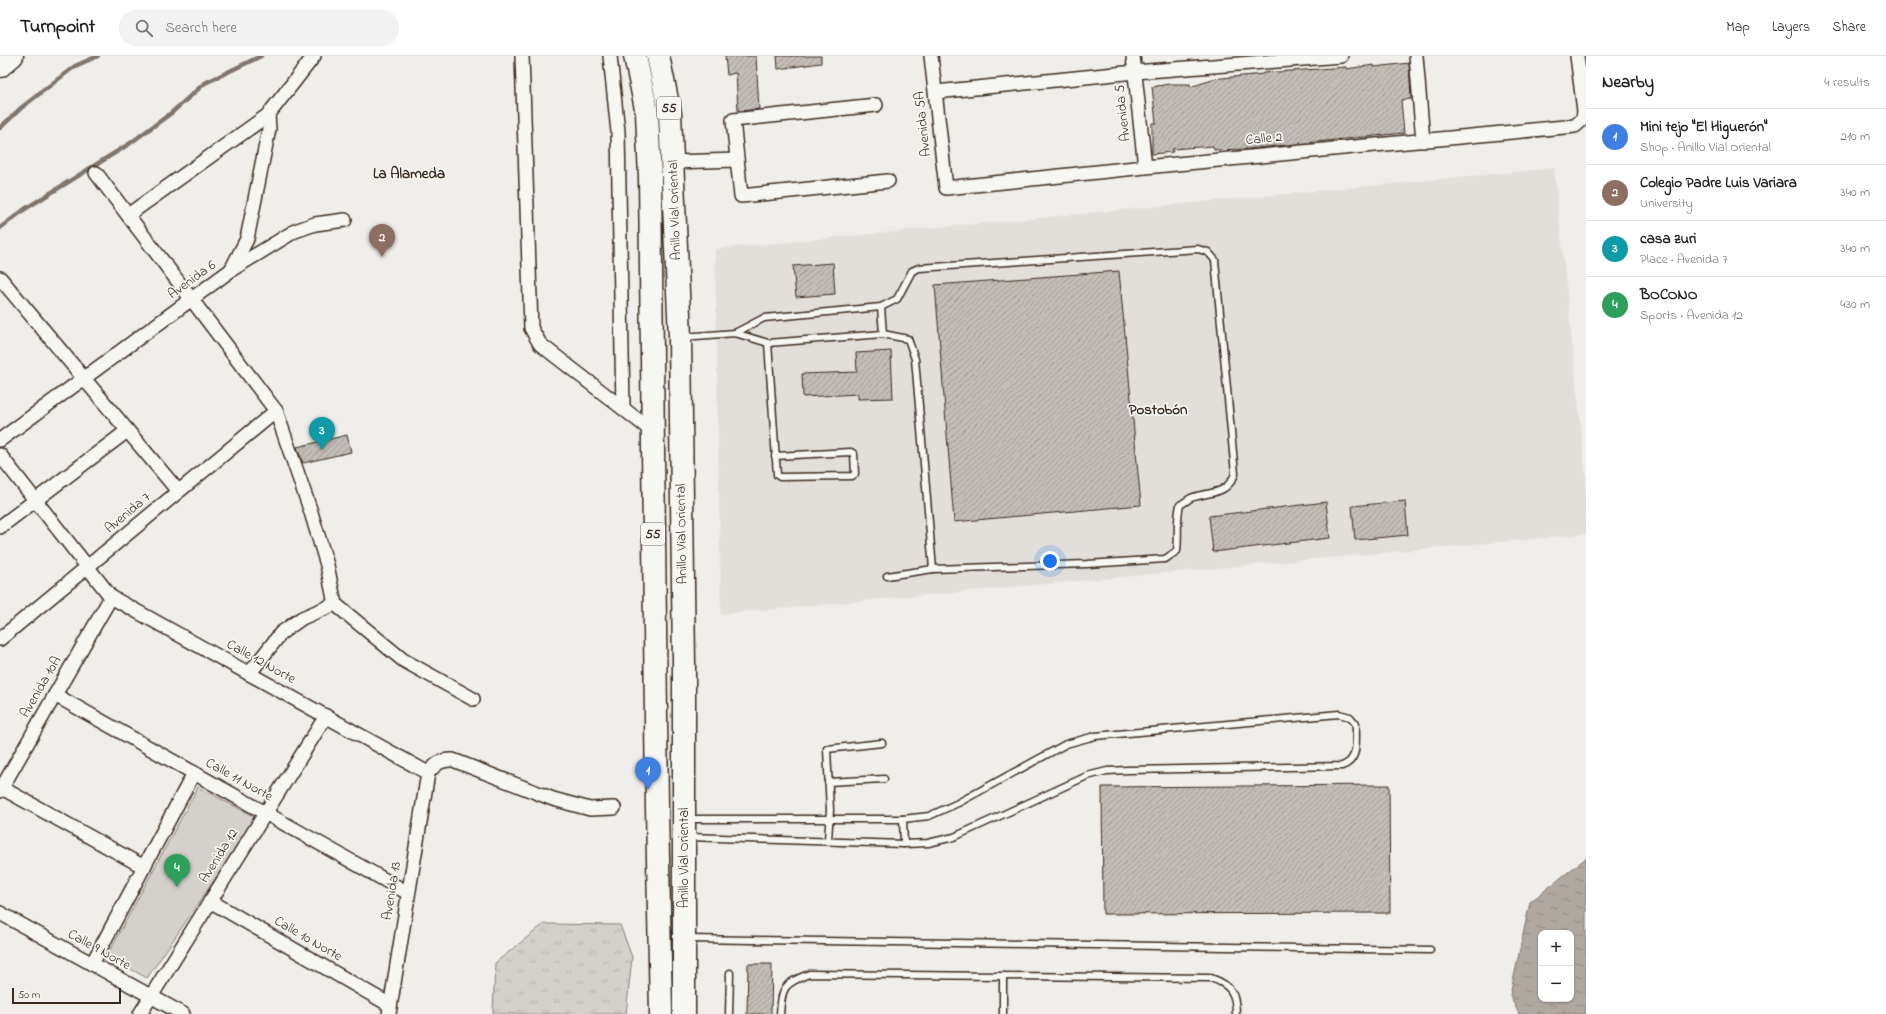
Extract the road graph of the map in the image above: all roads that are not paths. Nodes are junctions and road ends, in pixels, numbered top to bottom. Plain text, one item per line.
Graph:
1 (13, 56) edge
2 (314, 56) edge
3 (522, 56) edge
4 (610, 56) edge
5 (635, 56) edge
6 (658, 56) edge
7 (931, 56) edge
8 (1134, 56) edge
9 (1341, 56) edge
10 (1416, 56) edge
11 (1577, 56) edge
12 (0, 67) edge
13 (1135, 72) junction
14 (936, 92) junction
15 (876, 105) dead end
16 (268, 116) junction
17 (1423, 141) junction
18 (737, 160) junction
19 (673, 162) junction
20 (1145, 167) junction
21 (96, 172) dead end
22 (888, 181) dead end
23 (946, 188) joint
24 (128, 216) junction
25 (345, 220) dead end
26 (231, 270) junction
27 (0, 278) edge
28 (192, 300) junction
29 (881, 307) junction
30 (735, 333) junction
31 (883, 334) junction
32 (680, 337) junction
33 (768, 343) junction
34 (84, 379) junction
35 (623, 408) junction
36 (276, 411) junction
37 (126, 431) junction
38 (652, 431) junction
39 (0, 440) edge
40 (0, 455) edge
41 (775, 456) junction
42 (178, 491) junction
43 (35, 500) junction
44 (0, 527) edge
45 (88, 568) junction
46 (933, 569) junction
47 (887, 576) dead end
48 (110, 598) junction
49 (335, 604) junction
50 (0, 639) edge
51 (249, 674) junction
52 (55, 695) junction
53 (473, 699) dead end
54 (326, 716) junction
55 (882, 743) dead end
56 (194, 773) junction
57 (428, 773) junction
58 (884, 779) dead end
59 (828, 782) junction
60 (1, 789) edge
61 (614, 808) dead end
62 (265, 813) junction
63 (830, 819) junction
64 (903, 819) junction
65 (684, 828) junction
66 (828, 840) junction
67 (904, 844) junction
68 (144, 867) junction
69 (408, 893) junction
70 (210, 901) junction
71 (0, 913) edge
72 (684, 939) junction
73 (1430, 950) dead end
74 (92, 964) junction
75 (730, 973) dead end
76 (1003, 976) junction
77 (151, 996) junction
78 (389, 1009) edge
79 (140, 1014) edge
80 (183, 1014) edge
81 (662, 1014) edge
82 (684, 1014) edge
83 (729, 1014) edge
84 (780, 1014) edge
85 (1003, 1014) edge
86 (1236, 1014) edge

1 - 12 main road
2 - 16 street
3 - 35 street
4 - 35 street
5 - 38 highway, Anillo Vial Oriental / 55
6 - 19 highway, Anillo Vial Oriental / 55
7 - 14 street, Avenida 5A
8 - 13 street, Avenida 5
9 - 13 street
10 - 17 street
11 - 17 street, Calle 2
13 - 14 street
13 - 20 street, Avenida 5
14 - 23 street, Avenida 5A
15 - 18 street
16 - 24 street
16 - 26 street, Avenida 6
17 - 20 street, Calle 2
18 - 19 street
18 - 22 street
19 - 32 highway, Anillo Vial Oriental / 55
20 - 23 street, Calle 2
21 - 24 street
24 - 28 street
25 - 26 street
26 - 28 street, Avenida 6
27 - 34 street
28 - 34 street, Avenida 6
28 - 36 street
29 - 30 lane
29 - 31 lane
29 - 46 lane
30 - 32 lane
30 - 33 lane
31 - 33 lane
31 - 46 lane
32 - 65 highway, Anillo Vial Oriental / 55
33 - 41 lane
34 - 37 street
34 - 39 street, Avenida 6
35 - 38 street
36 - 42 street, Avenida 7
36 - 49 street
37 - 42 street
37 - 43 street
38 - 81 highway, Anillo Vial Oriental / 55
40 - 43 street, Calle 12 Norte
41 - 41 lane
42 - 45 street, Avenida 7
43 - 44 street
43 - 45 street, Calle 12 Norte
45 - 48 street, Calle 12 Norte
45 - 50 street, Avenida 7
46 - 47 lane
48 - 51 street, Calle 12 Norte
48 - 52 street, Avenida 10A
49 - 51 street
49 - 53 street
51 - 54 street, Calle 12 Norte
52 - 56 street, Calle 11 Norte
52 - 60 street, Avenida 10A
54 - 57 street, Calle 12 Norte
54 - 62 street, Avenida 12
55 - 59 lane
56 - 62 street, Calle 11 Norte
56 - 68 street
57 - 61 street
57 - 69 street, Avenida 13
58 - 59 lane
59 - 63 lane
60 - 68 street
62 - 69 street, Calle 11 Norte
62 - 70 street, Avenida 12
63 - 64 lane
63 - 65 lane
63 - 66 lane
64 - 67 lane
64 - 67 lane
65 - 66 lane
65 - 72 highway, Anillo Vial Oriental / 55
66 - 67 lane
68 - 74 street
69 - 78 street, Avenida 13
70 - 77 street, Avenida 12
70 - 78 street, Calle 10 Norte
71 - 74 street, Calle 9 Norte
72 - 73 lane
72 - 82 highway, Anillo Vial Oriental / 55
74 - 77 street, Calle 9 Norte
75 - 83 lane
76 - 84 lane
76 - 85 lane
76 - 86 lane
77 - 79 street, Avenida 12
77 - 80 street, Calle 9 Norte

